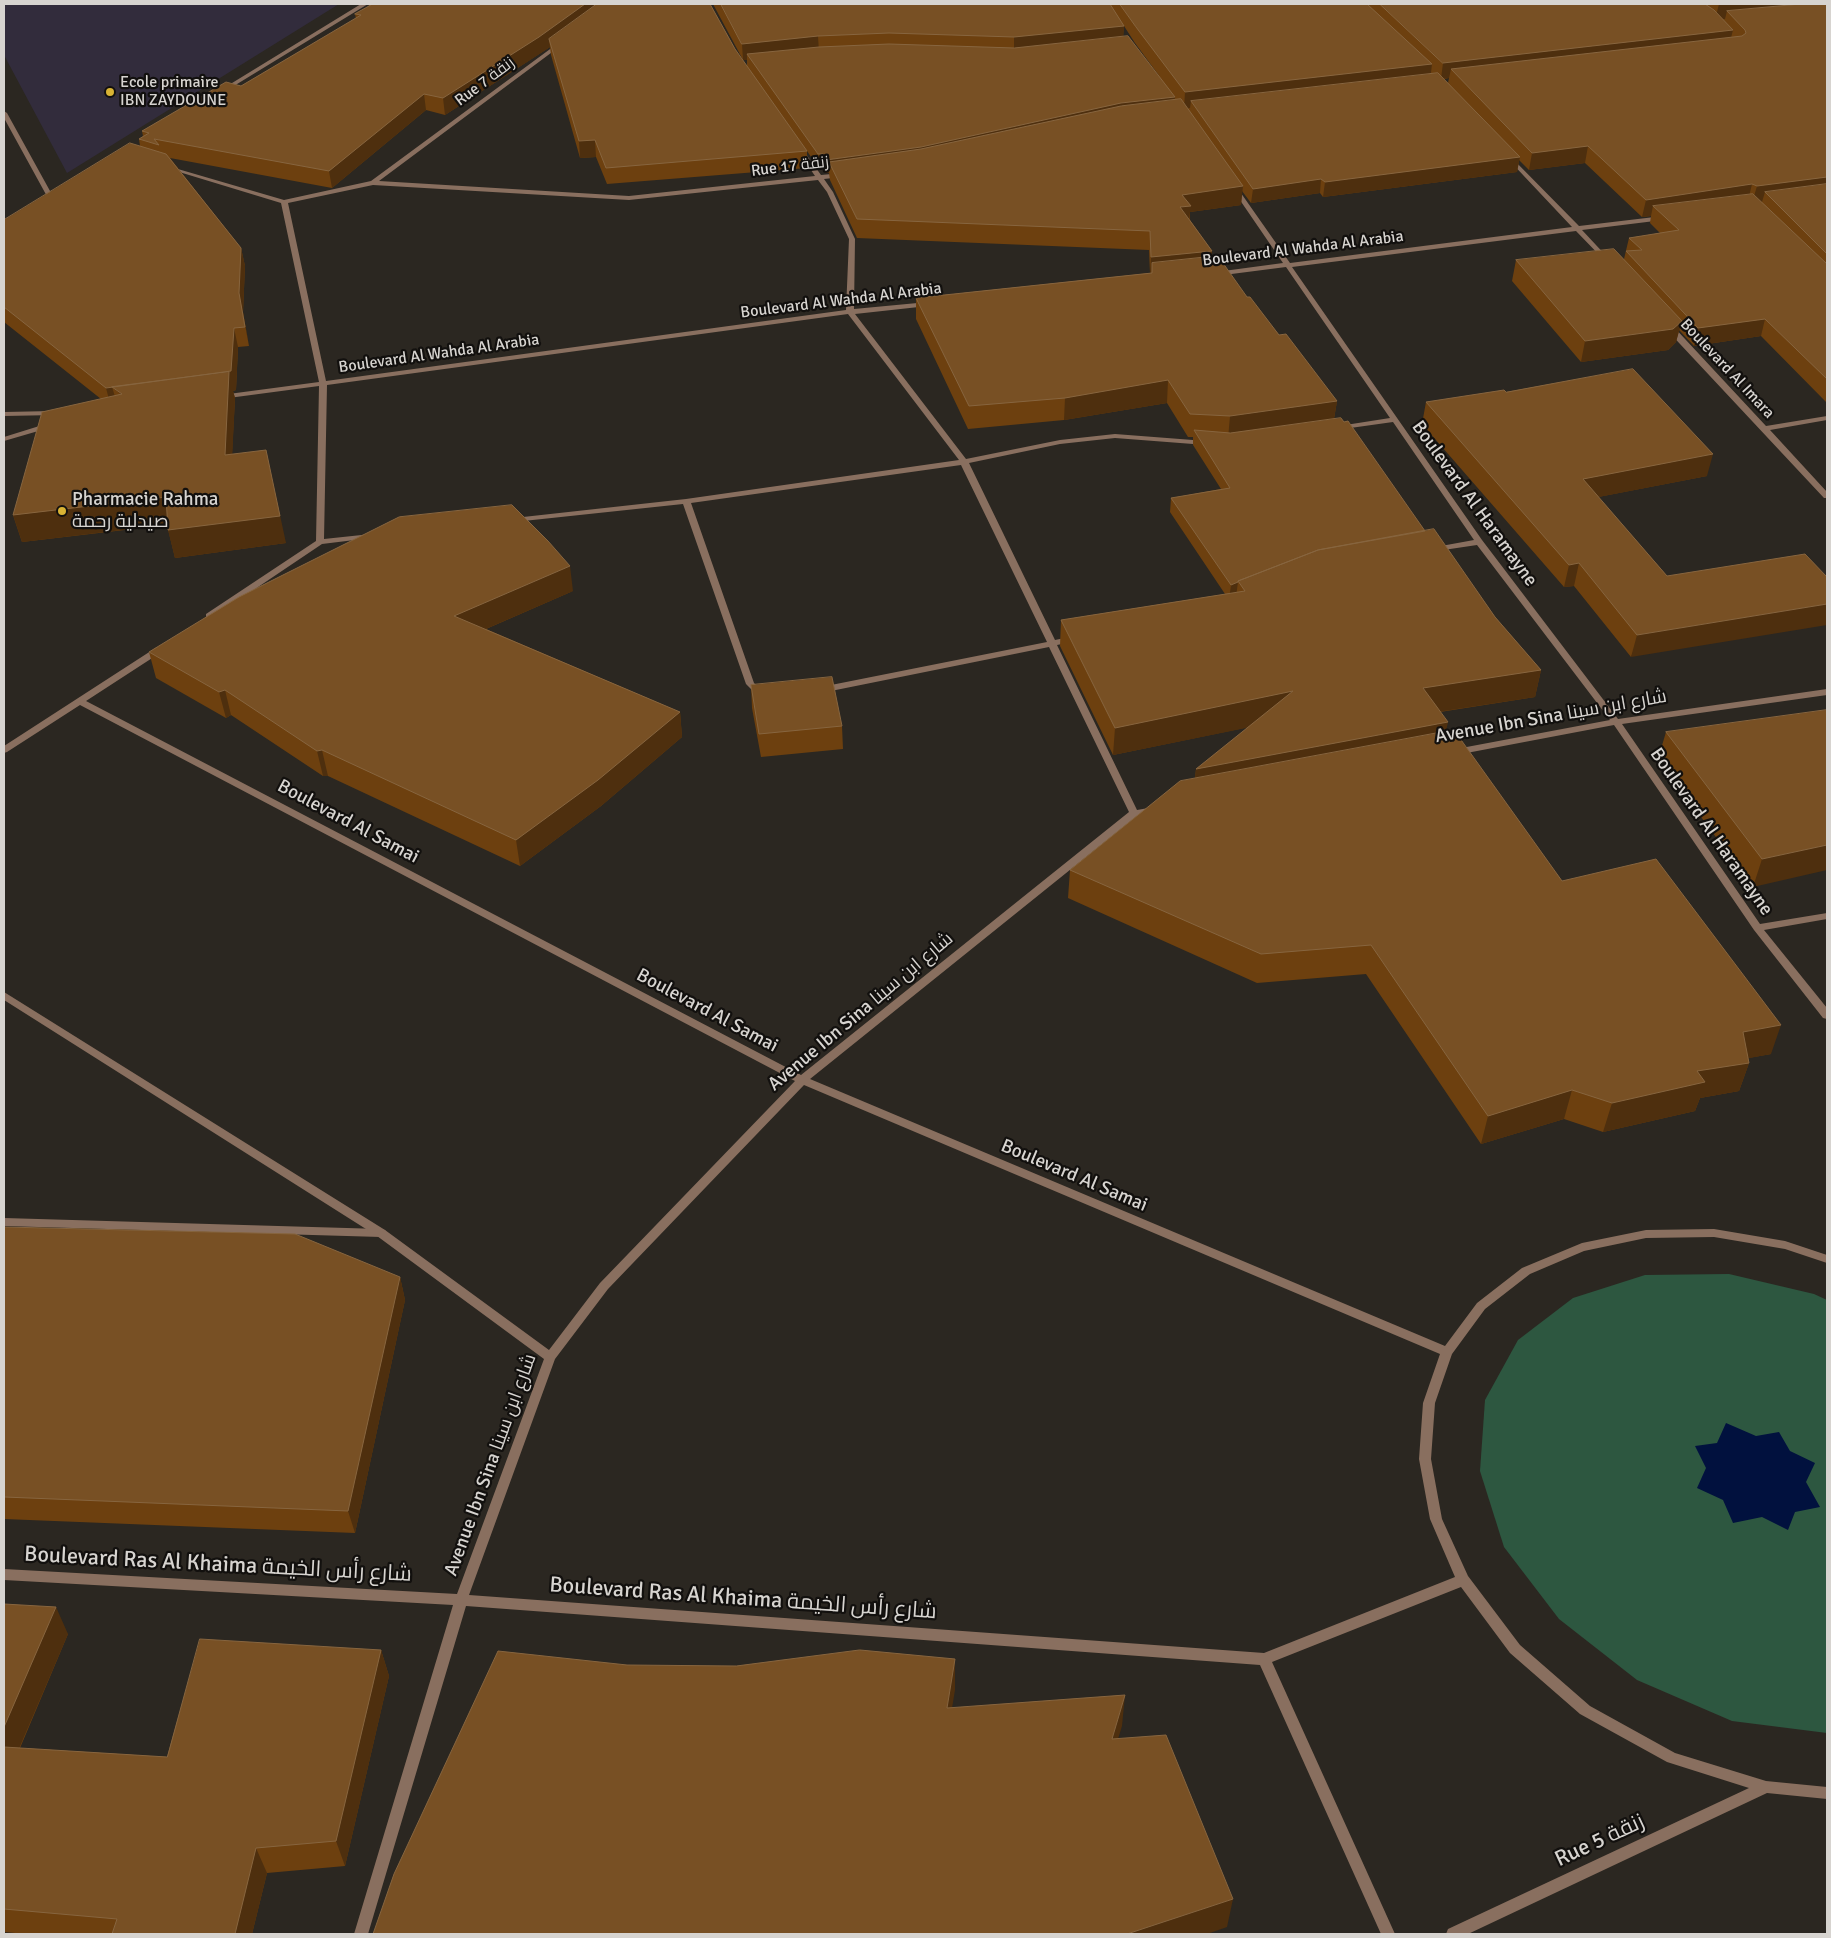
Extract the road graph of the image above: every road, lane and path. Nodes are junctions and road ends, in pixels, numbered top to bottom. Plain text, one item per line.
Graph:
1 (365, 4) edge
2 (567, 38) edge
3 (213, 96) edge
4 (4, 112) edge
5 (792, 137) edge
6 (1506, 154) edge
7 (156, 164) edge
8 (848, 174) edge
9 (821, 178) junction
10 (1227, 178) edge
11 (373, 182) junction
12 (59, 194) edge
13 (52, 200) junction
14 (284, 202) junction
15 (44, 205) edge
16 (1674, 216) edge
17 (1579, 230) junction
18 (1290, 266) junction
19 (1612, 266) edge
20 (1211, 274) edge
21 (938, 303) edge
22 (850, 312) junction
23 (1665, 322) edge
24 (323, 383) junction
25 (215, 398) edge
26 (60, 413) edge
27 (4, 414) edge
28 (1827, 418) edge
29 (1393, 420) junction
30 (54, 424) edge
31 (1764, 429) junction
32 (1326, 430) edge
33 (4, 439) edge
34 (1212, 443) edge
35 (964, 462) junction
36 (1827, 496) edge
37 (686, 501) junction
38 (508, 521) edge
39 (379, 535) edge
40 (320, 542) junction
41 (1479, 542) junction
42 (1423, 552) edge
43 (205, 619) edge
44 (1082, 638) edge
45 (172, 641) edge
46 (1053, 643) junction
47 (812, 692) edge
48 (1827, 692) edge
49 (766, 696) edge
50 (81, 702) junction
51 (1616, 722) junction
52 (4, 750) edge
53 (1442, 755) edge
54 (1163, 808) edge
55 (1134, 814) junction
56 (1827, 916) edge
57 (1757, 928) junction
58 (4, 996) edge
59 (1827, 1015) edge
60 (802, 1080) junction
61 (4, 1222) edge
62 (381, 1233) junction
63 (1827, 1259) edge
64 (1448, 1352) junction
65 (550, 1356) junction
66 (4, 1575) edge
67 (1463, 1580) junction
68 (461, 1600) junction
69 (1264, 1659) junction
70 (1766, 1787) junction
71 (1827, 1793) edge
72 (361, 1934) edge
73 (1388, 1934) edge
74 (1453, 1934) edge

1 - 3 street
2 - 11 street, Rue 7 زنقة
4 - 13 street
5 - 9 street
6 - 17 street
7 - 14 street
8 - 9 street, Rue 17 زنقة
9 - 11 street, Rue 17 زنقة
9 - 22 street
10 - 18 street, Boulevard Al Haramayne
11 - 14 street, Rue 17 زنقة
12 - 13 street
13 - 15 street
14 - 24 street
16 - 17 street, Boulevard Al Wahda Al Arabia
17 - 18 street, Boulevard Al Wahda Al Arabia
17 - 19 street
18 - 20 street, Boulevard Al Wahda Al Arabia
18 - 29 street, Boulevard Al Haramayne
21 - 22 street, Boulevard Al Wahda Al Arabia
22 - 24 street, Boulevard Al Wahda Al Arabia
22 - 35 street
23 - 31 street, Boulevard Al Imara
24 - 25 street, Boulevard Al Wahda Al Arabia
24 - 40 street
26 - 27 street
28 - 31 street
29 - 32 street
29 - 41 street, Boulevard Al Haramayne
30 - 33 street
31 - 36 street, Boulevard Al Imara
34 - 35 street
35 - 37 street
35 - 46 street
37 - 38 street
37 - 49 street
39 - 40 street
40 - 43 street
41 - 42 street
41 - 51 street, Boulevard Al Haramayne
44 - 46 street
45 - 50 street
46 - 47 street
46 - 55 street
48 - 51 street, Avenue Ibn Sina شارع ابن سينا
50 - 52 street
50 - 60 street, Boulevard Al Samai
51 - 53 street, Avenue Ibn Sina شارع ابن سينا
51 - 57 street, Boulevard Al Haramayne
54 - 55 street, Avenue Ibn Sina شارع ابن سينا
55 - 60 street, Avenue Ibn Sina شارع ابن سينا
56 - 57 street
57 - 59 street, Boulevard Al Haramayne
58 - 62 street
60 - 64 street, Boulevard Al Samai
60 - 65 street, Avenue Ibn Sina شارع ابن سينا
61 - 62 street
62 - 65 street
63 - 64 street
64 - 67 street
65 - 68 street, Avenue Ibn Sina شارع ابن سينا
66 - 68 street, Boulevard Ras Al Khaima شارع رأس الخيمة
67 - 69 street, Boulevard Ras Al Khaima شارع رأس الخيمة
67 - 70 street
68 - 69 street, Boulevard Ras Al Khaima شارع رأس الخيمة
68 - 72 street, Avenue Ibn Sina شارع ابن سينا
69 - 73 street
70 - 71 street
70 - 74 street, Rue 5 زنقة

